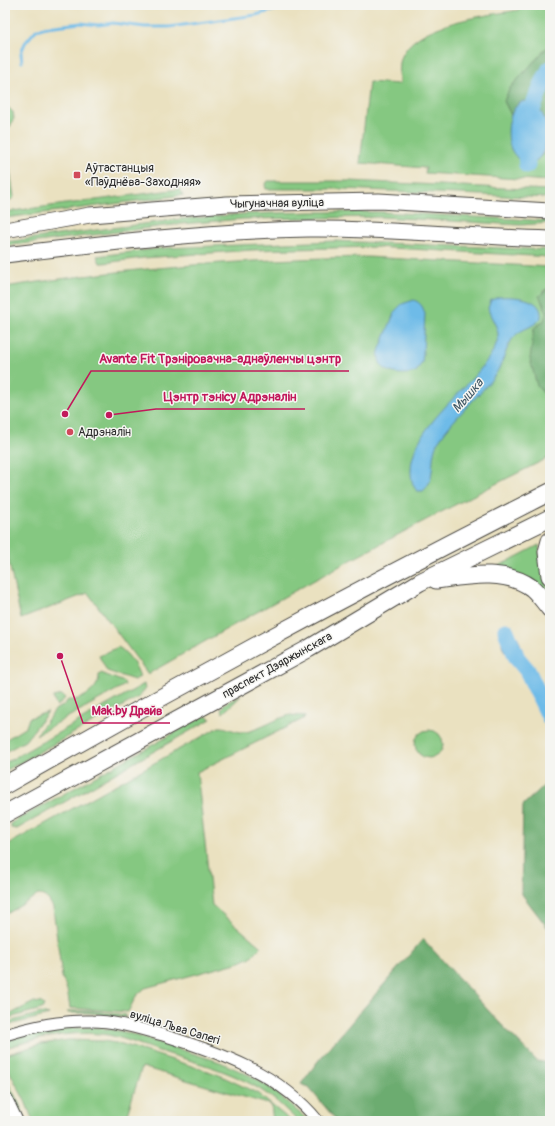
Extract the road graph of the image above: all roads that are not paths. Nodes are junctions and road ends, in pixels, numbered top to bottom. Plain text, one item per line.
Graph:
1 (550, 211) edge
2 (5, 230) edge
3 (550, 240) edge
4 (5, 255) edge
5 (550, 492) edge
6 (550, 518) edge
7 (550, 541) edge
8 (550, 576) edge
9 (420, 582) junction
10 (550, 609) edge
11 (5, 785) edge
12 (5, 814) edge
13 (5, 1035) edge
14 (5, 1100) edge
15 (11, 1119) edge
16 (318, 1121) edge

1 - 2 main road, Чыгуначная вуліца
3 - 4 main road
5 - 11 main road
6 - 9 main road, праспект Дзяржынскага
7 - 8 main road
9 - 10 main road
9 - 12 main road, праспект Дзяржынскага
13 - 16 street, вуліца Льва Сапегі
14 - 15 main road

